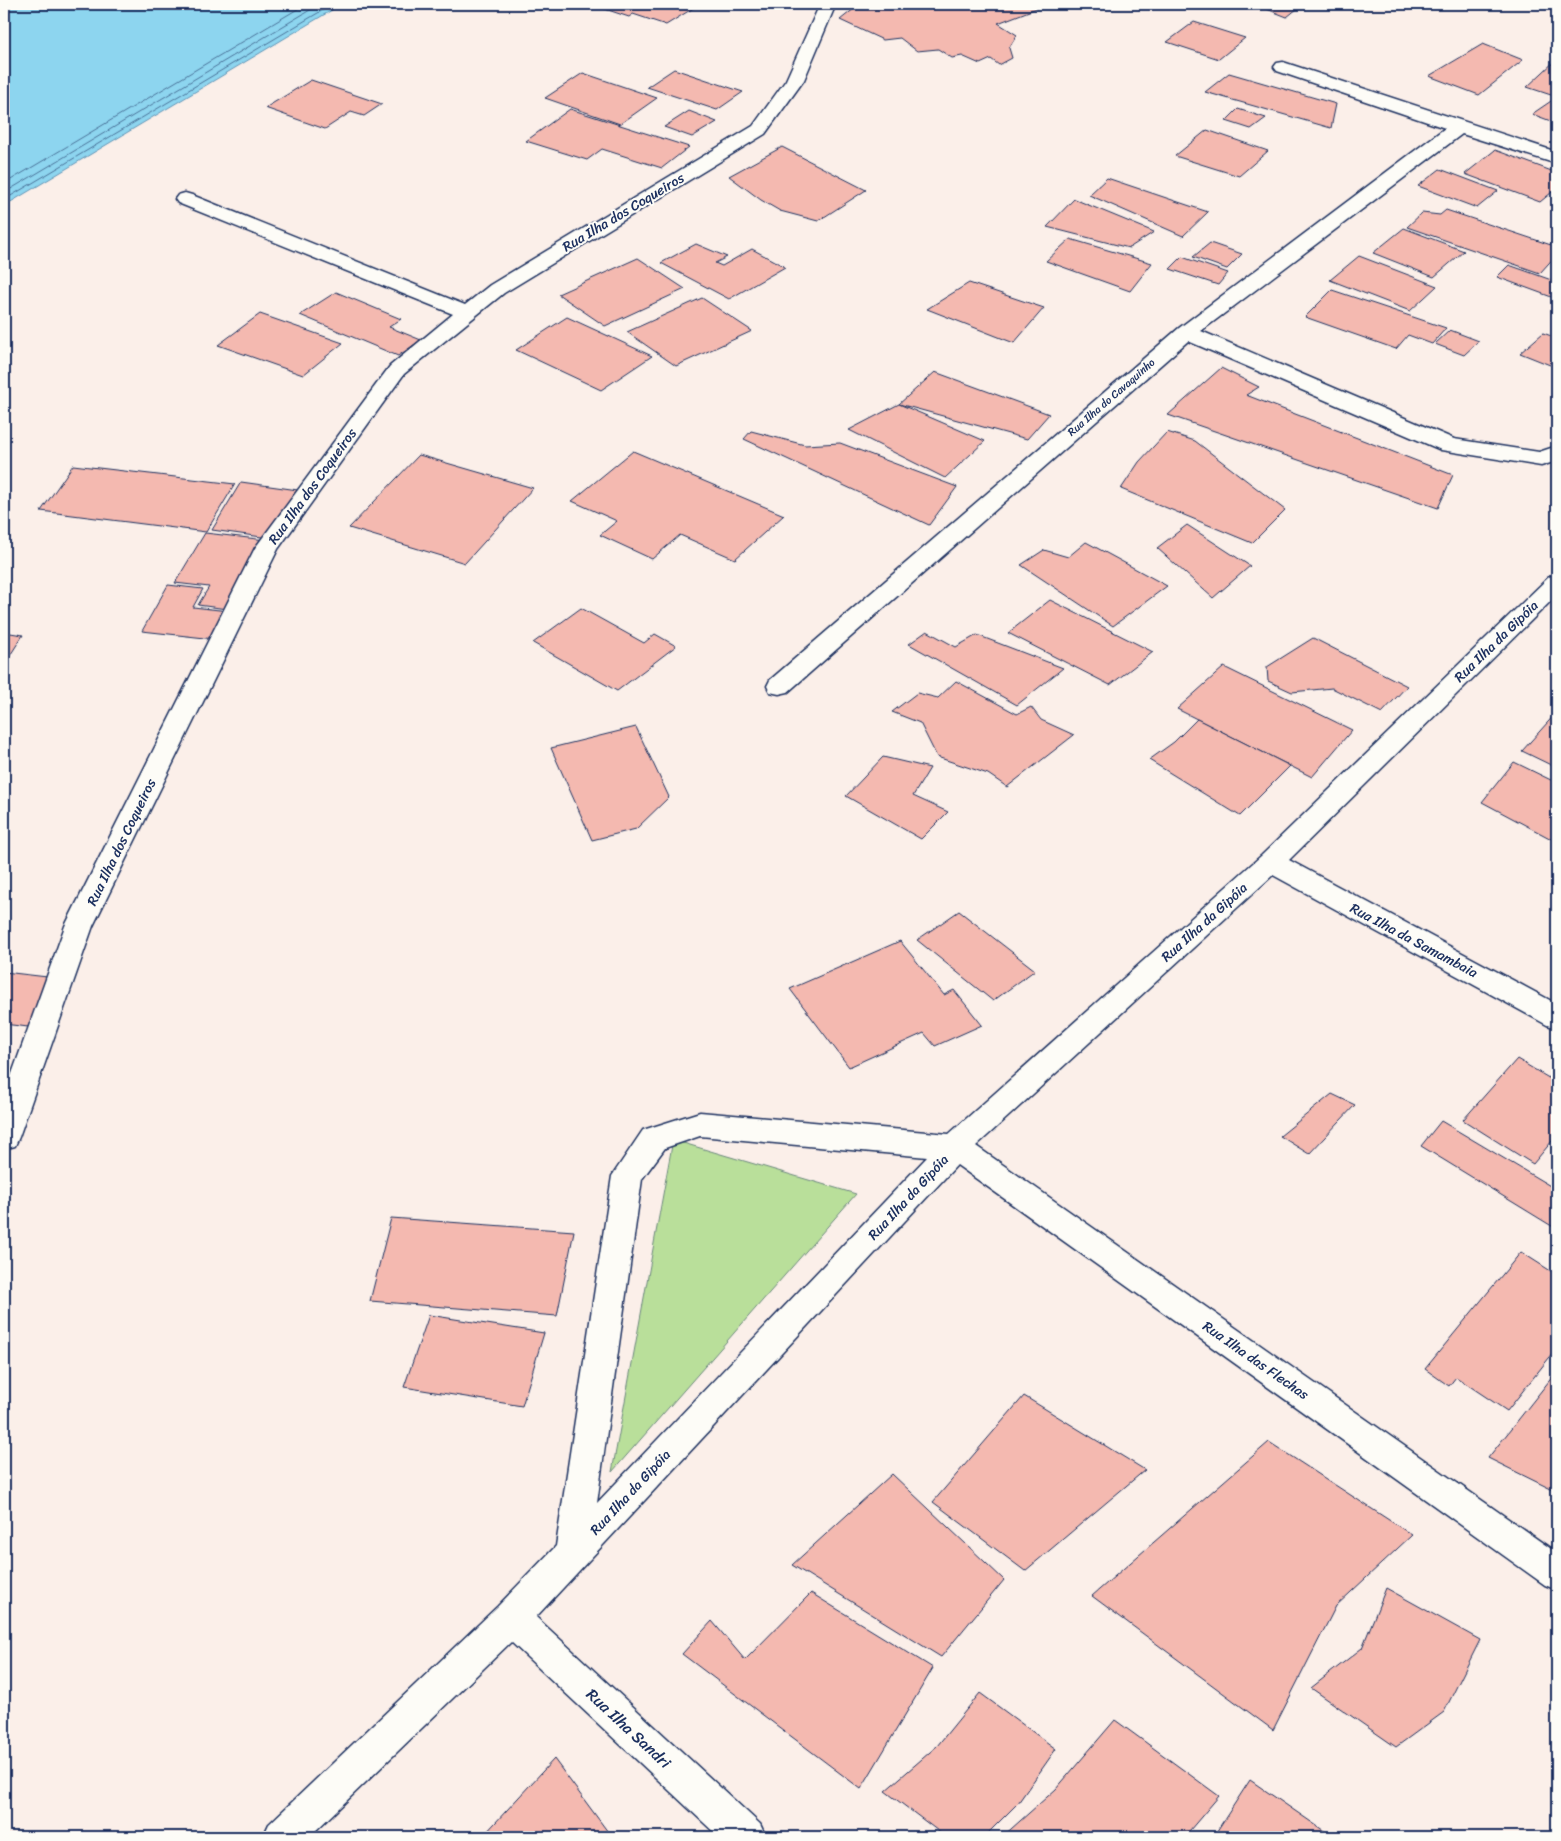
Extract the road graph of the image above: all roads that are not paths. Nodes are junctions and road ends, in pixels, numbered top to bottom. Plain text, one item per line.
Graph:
1 (828, 4) edge
2 (1283, 67) dead end
3 (1459, 127) junction
4 (1557, 158) edge
5 (184, 199) dead end
6 (468, 313) junction
7 (1186, 332) junction
8 (1557, 453) edge
9 (1551, 597) edge
10 (779, 686) dead end
11 (1270, 862) junction
12 (1557, 1017) edge
13 (4, 1137) edge
14 (955, 1147) junction
15 (572, 1554) junction
16 (1557, 1573) edge
17 (511, 1618) junction
18 (282, 1837) edge
19 (747, 1837) edge

1 - 6 street, Rua Ilha dos Coqueiros
2 - 3 street
3 - 4 street
3 - 7 street, Rua Ilha do Cavaquinho
5 - 6 street
6 - 13 street, Rua Ilha dos Coqueiros
7 - 8 street
7 - 10 street, Rua Ilha do Cavaquinho
9 - 11 street, Rua Ilha da Gipóia
11 - 12 street, Rua Ilha da Samambaia
11 - 14 street, Rua Ilha da Gipóia
14 - 15 street, Rua Ilha da Gipóia
14 - 15 street
14 - 16 street, Rua Ilha das Flechas
15 - 17 street, Rua Ilha da Gipóia
17 - 18 street, Rua Ilha da Gipóia
17 - 19 street, Rua Ilha Sandri

